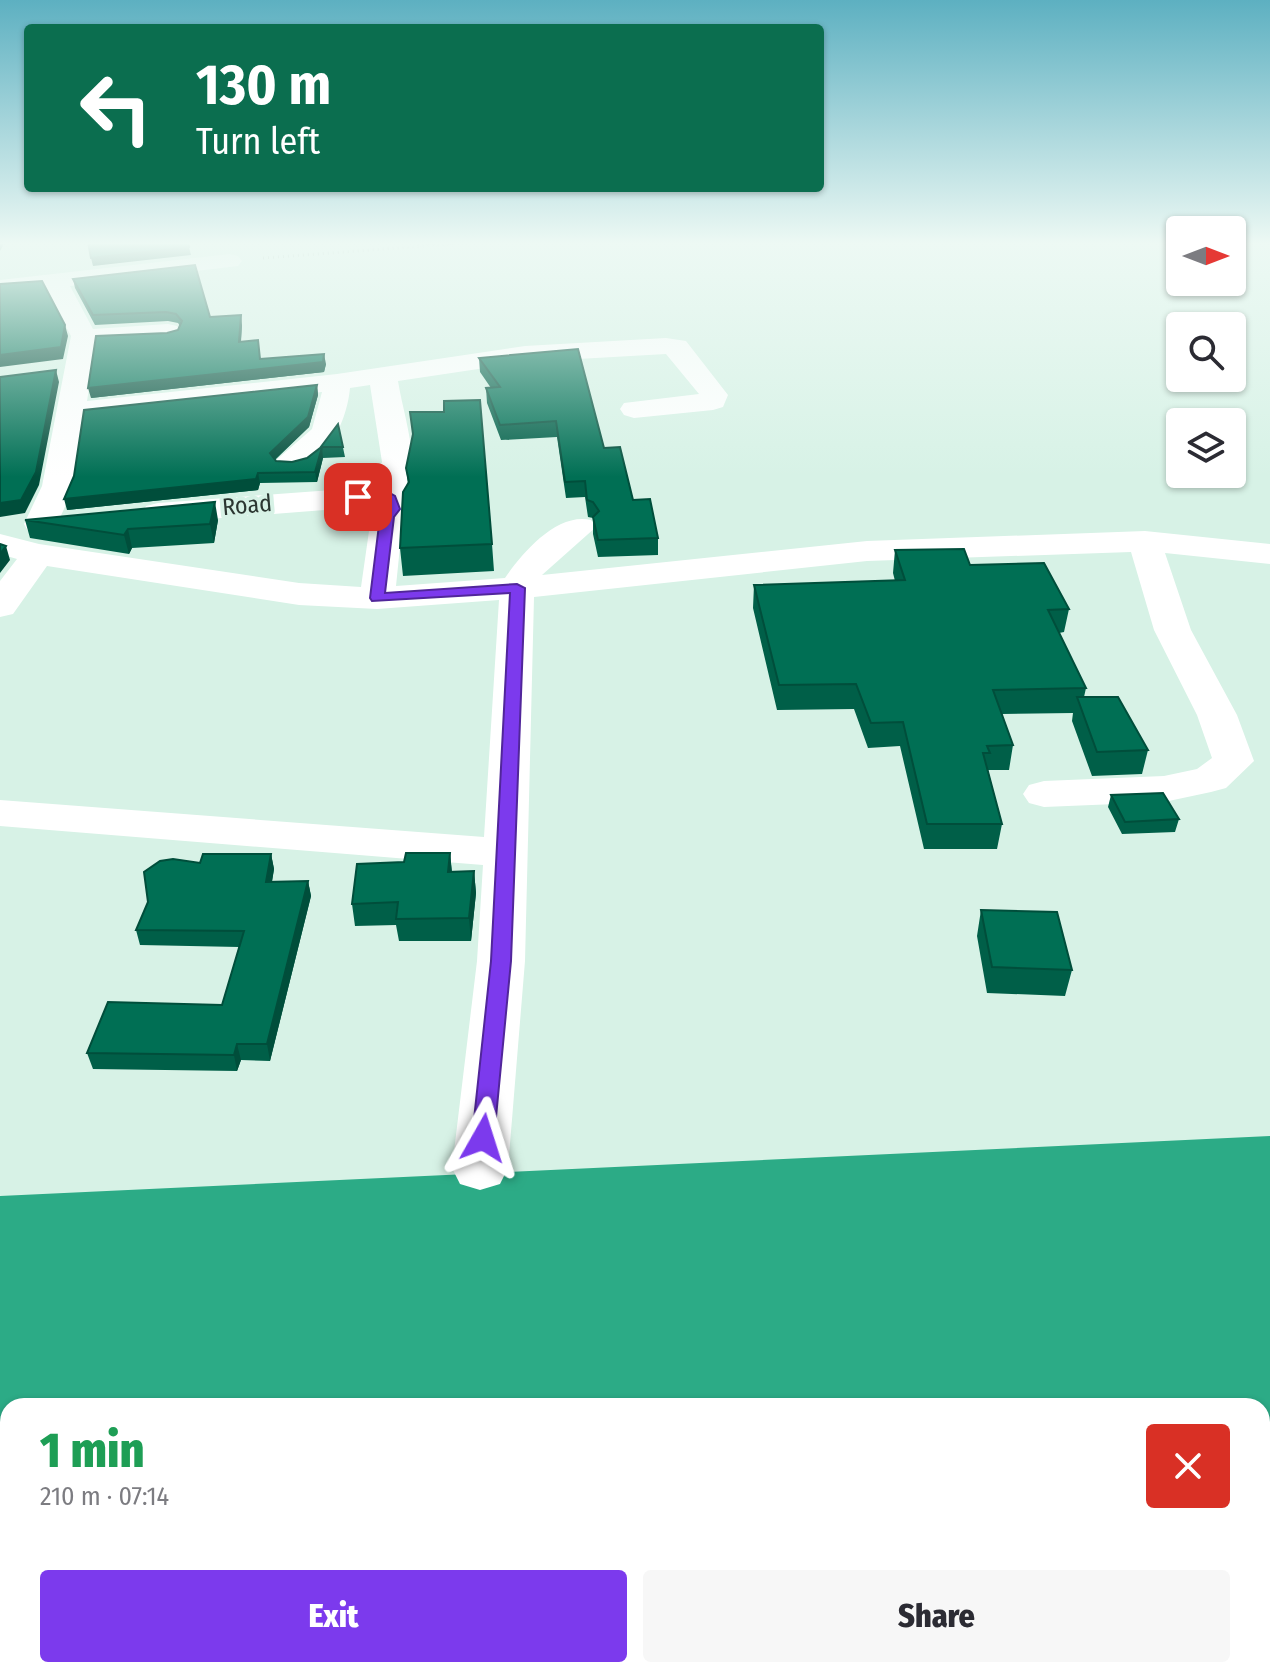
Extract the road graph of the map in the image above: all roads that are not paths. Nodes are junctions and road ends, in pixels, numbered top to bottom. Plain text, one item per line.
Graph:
1 (76, 320) edge
2 (168, 332) edge
3 (84, 336) junction
4 (78, 369) junction
5 (47, 372) edge
6 (383, 376) junction
7 (337, 382) junction
8 (634, 409) dead end
9 (72, 411) junction
10 (289, 462) edge
11 (388, 496) junction
12 (132, 515) edge
13 (579, 527) dead end
14 (0, 529) edge
15 (50, 533) junction
16 (1145, 541) junction
17 (0, 544) edge
18 (1270, 554) edge
19 (517, 588) junction
20 (377, 598) junction
21 (0, 606) edge
22 (1044, 794) dead end
23 (0, 813) edge
24 (505, 853) junction
25 (480, 1168) dead end

1 - 3 street
2 - 3 street
3 - 4 street
4 - 5 street
4 - 9 street
6 - 7 street
6 - 8 street
6 - 11 street
7 - 9 street
7 - 10 street
9 - 15 street
11 - 12 street, Road
11 - 20 street
13 - 19 street
14 - 15 street
15 - 17 street
15 - 20 street
15 - 21 street
16 - 18 street
16 - 19 street
16 - 22 street
19 - 20 street
19 - 24 street
23 - 24 street
24 - 25 street

